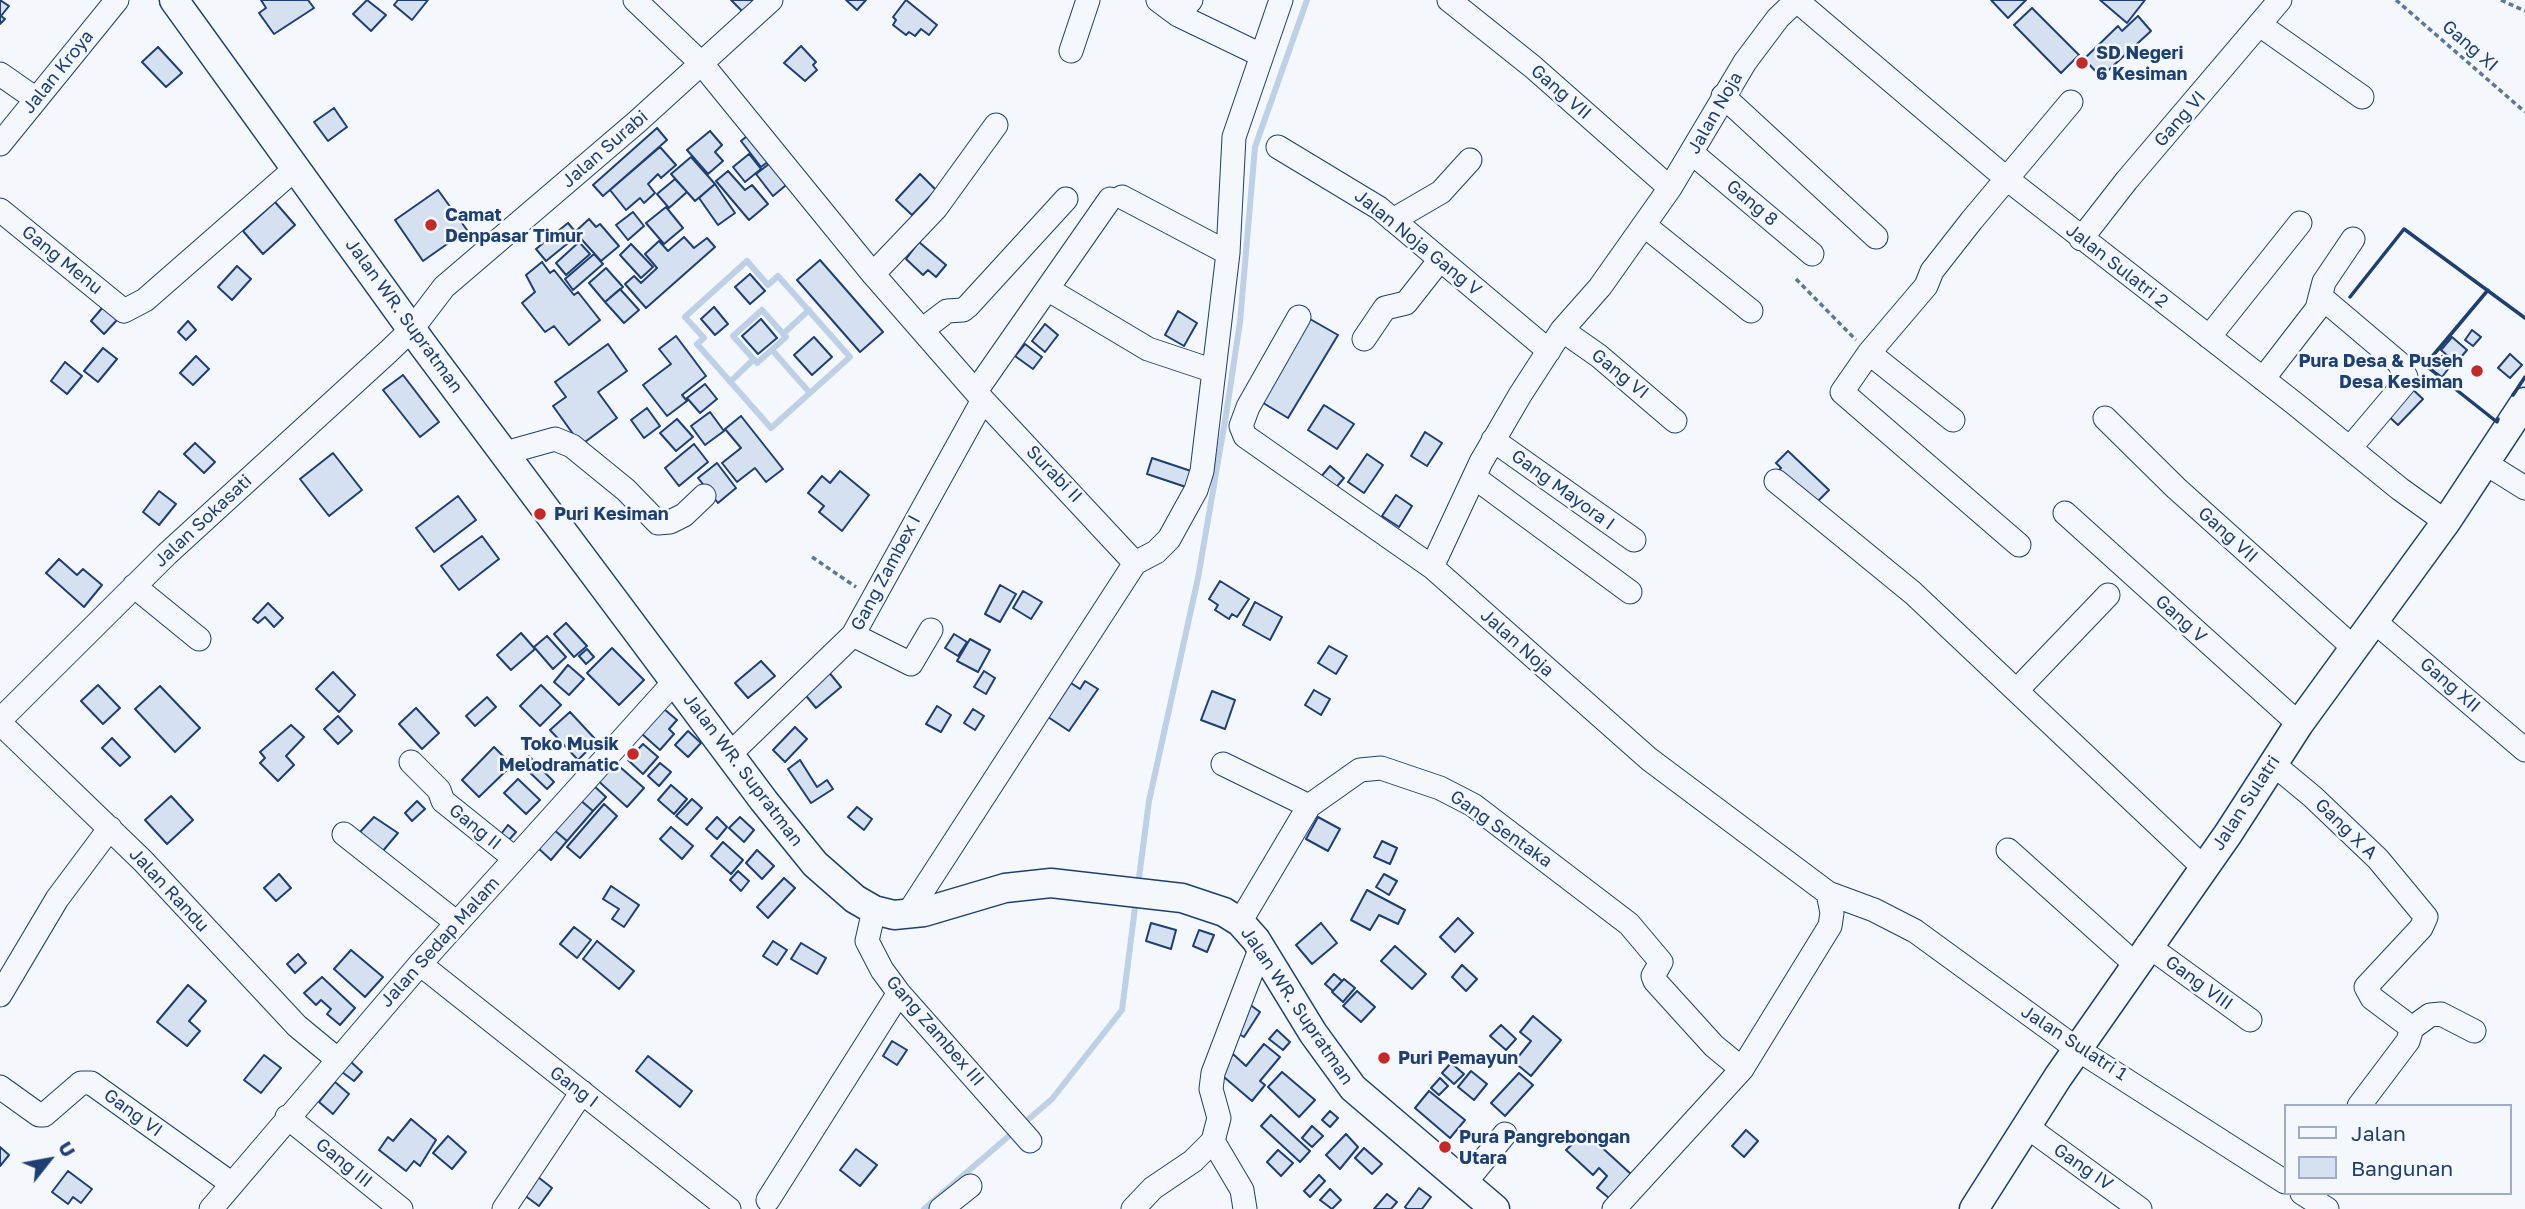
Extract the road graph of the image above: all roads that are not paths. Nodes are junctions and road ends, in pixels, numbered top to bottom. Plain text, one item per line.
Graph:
1 (117, 0) edge
2 (174, 0) edge
3 (635, 0) edge
4 (771, 0) edge
5 (1088, 0) edge
6 (1157, 0) edge
7 (1281, 0) edge
8 (1449, 0) edge
9 (1796, 0) edge
10 (2280, 0) edge
11 (1184, 8) edge
12 (2260, 25) junction
13 (1071, 51) dead end
14 (1261, 55) junction
15 (702, 64) junction
16 (0, 74) edge
17 (1723, 96) junction
18 (2362, 97) dead end
19 (36, 99) junction
20 (2071, 102) dead end
21 (996, 125) dead end
22 (0, 144) edge
23 (1278, 147) dead end
24 (1692, 153) junction
25 (1470, 160) dead end
26 (296, 168) junction
27 (2007, 179) junction
28 (1670, 188) junction
29 (1066, 199) dead end
30 (0, 210) edge
31 (1393, 220) junction
32 (2300, 223) dead end
33 (1644, 225) junction
34 (1876, 237) dead end
35 (2081, 239) junction
36 (2353, 239) dead end
37 (1228, 253) junction
38 (1812, 254) dead end
39 (1438, 261) junction
40 (873, 274) junction
41 (1049, 290) junction
42 (2321, 297) junction
43 (1751, 311) dead end
44 (1299, 317) dead end
45 (412, 329) junction
46 (922, 330) junction
47 (1562, 330) junction
48 (2209, 337) junction
49 (1364, 339) dead end
50 (1549, 351) junction
51 (1870, 353) junction
52 (1214, 370) junction
53 (2263, 379) junction
54 (980, 396) junction
55 (2525, 402) edge
56 (2105, 418) dead end
57 (1953, 420) dead end
58 (1675, 421) dead end
59 (1493, 440) junction
60 (2350, 448) junction
61 (505, 453) junction
62 (2485, 463) junction
63 (1474, 477) junction
64 (1776, 481) dead end
65 (2525, 488) edge
66 (704, 496) dead end
67 (2065, 513) dead end
68 (2446, 522) junction
69 (1634, 540) dead end
70 (2019, 545) dead end
71 (1135, 563) junction
72 (1432, 567) junction
73 (134, 586) junction
74 (1630, 592) dead end
75 (2108, 595) dead end
76 (2374, 621) junction
77 (931, 630) dead end
78 (853, 635) junction
79 (199, 639) dead end
80 (2354, 648) junction
81 (676, 680) junction
82 (2017, 690) junction
83 (0, 721) edge
84 (2298, 724) junction
85 (2525, 750) edge
86 (730, 754) junction
87 (411, 762) dead end
88 (2272, 763) junction
89 (1223, 764) dead end
90 (1309, 806) junction
91 (110, 828) junction
92 (344, 834) dead end
93 (2008, 850) dead end
94 (514, 859) junction
95 (2203, 867) junction
96 (1828, 893) junction
97 (1861, 906) junction
98 (874, 910) junction
99 (907, 915) junction
100 (1240, 922) junction
101 (457, 923) junction
102 (1830, 926) junction
103 (1261, 947) junction
104 (2141, 955) junction
105 (420, 964) junction
106 (899, 993) junction
107 (0, 995) edge
108 (2250, 1020) dead end
109 (2412, 1028) junction
110 (2474, 1031) dead end
111 (2077, 1049) junction
112 (337, 1059) junction
113 (1742, 1069) junction
114 (0, 1087) edge
115 (582, 1092) junction
116 (2361, 1104) edge
117 (287, 1117) junction
118 (2026, 1126) junction
119 (1024, 1134) dead end
120 (1505, 1134) dead end
121 (1213, 1141) junction
122 (2284, 1181) edge
123 (232, 1184) junction
124 (1464, 1184) junction
125 (970, 1186) dead end
126 (2305, 1195) edge
127 (768, 1200) dead end
128 (211, 1209) edge
129 (401, 1209) edge
130 (505, 1209) edge
131 (729, 1209) edge
132 (941, 1209) edge
133 (1133, 1209) edge
134 (1245, 1209) edge
135 (1495, 1209) edge
136 (1614, 1209) edge
137 (1974, 1209) edge
138 (2140, 1209) edge
139 (2327, 1209) edge

1 - 19 street, Jalan Kroya
2 - 26 main road, Jalan WR. Supratman
3 - 15 street
4 - 15 street, Jalan Surabi
5 - 13 street
6 - 11 street
7 - 14 street
8 - 28 street, Gang VII
9 - 17 street, Jalan Noja
9 - 27 street, Jalan Sulatri 2
10 - 12 street, Gang VI
11 - 14 street
12 - 18 street
12 - 35 street, Gang VI
14 - 37 street
15 - 40 street, Surabi II
15 - 45 street, Jalan Surabi
16 - 19 street
17 - 24 street, Jalan Noja
17 - 34 street
19 - 22 street, Jalan Kroya
20 - 27 street
21 - 40 street
23 - 31 street, Jalan Noja Gang V
24 - 28 street, Jalan Noja
24 - 38 street, Gang 8
25 - 31 street
26 - 30 street, Gang Menu
26 - 45 main road, Jalan WR. Supratman
27 - 35 street, Jalan Sulatri 2
27 - 51 street
28 - 33 street, Jalan Noja
29 - 46 street
31 - 39 street, Jalan Noja Gang V
32 - 48 street
33 - 43 street
33 - 47 street, Jalan Noja
35 - 48 street, Jalan Sulatri 2
36 - 42 street
37 - 41 street, Gang Zambex I
37 - 52 street
39 - 49 street
39 - 50 street, Jalan Noja Gang V
40 - 46 street, Surabi II
41 - 52 street
41 - 54 street, Gang Zambex I
42 - 53 street
42 - 60 street
44 - 72 street
45 - 61 main road, Jalan WR. Supratman
45 - 73 street, Jalan Sokasati
46 - 54 street, Surabi II
47 - 50 street, Jalan Noja
47 - 58 street, Gang VI
48 - 53 street, Jalan Sulatri 2
50 - 59 street, Jalan Noja
51 - 57 street
51 - 70 street
52 - 71 street
53 - 60 street, Jalan Sulatri 2
54 - 71 street, Surabi II
54 - 78 street, Gang Zambex I
55 - 62 main road, Jalan Sulatri
56 - 80 street, Gang VII
59 - 63 street, Jalan Noja
59 - 69 street, Gang Mayora I
60 - 68 street, Jalan Sulatri 2
61 - 66 street
61 - 81 main road, Jalan WR. Supratman
62 - 65 street
62 - 68 main road, Jalan Sulatri
63 - 72 street, Jalan Noja
63 - 74 street
64 - 82 street
67 - 84 street, Gang V
68 - 76 main road, Jalan Sulatri
71 - 99 street
72 - 96 street, Jalan Noja
73 - 79 street
73 - 83 street, Jalan Sokasati
75 - 82 street
76 - 80 main road, Jalan Sulatri
76 - 85 street, Gang XII
77 - 78 street
78 - 86 street, Gang Zambex I
80 - 84 main road, Jalan Sulatri
81 - 86 main road, Jalan WR. Supratman
81 - 94 street, Jalan Sedap Malam
82 - 95 street
83 - 91 street, Jalan Randu
84 - 88 main road, Jalan Sulatri
86 - 98 main road, Jalan WR. Supratman
87 - 94 street, Gang II
88 - 95 main road, Jalan Sulatri
88 - 109 street, Gang X A
89 - 90 street
90 - 100 street, Gang Sentaka
90 - 113 street, Gang Sentaka
91 - 107 street
91 - 112 street, Jalan Randu
92 - 101 street
93 - 104 street, Gang VIII
94 - 101 street, Jalan Sedap Malam
95 - 104 main road, Jalan Sulatri
96 - 97 street, Jalan Sulatri 1
96 - 102 street
97 - 102 street
97 - 111 street, Jalan Sulatri 1
98 - 99 main road, Jalan WR. Supratman
98 - 106 street, Gang Zambex III
99 - 100 main road, Jalan WR. Supratman
100 - 103 main road, Jalan WR. Supratman
101 - 105 street, Jalan Sedap Malam
102 - 113 street
103 - 121 street
103 - 124 main road, Jalan WR. Supratman
104 - 108 street, Gang VIII
104 - 111 main road, Jalan Sulatri
105 - 112 street, Jalan Sedap Malam
105 - 115 street, Gang I
106 - 119 street, Gang Zambex III
106 - 127 street
109 - 110 street
109 - 116 street
111 - 118 main road, Jalan Sulatri
111 - 122 street, Jalan Sulatri 1
112 - 117 street, Jalan Sedap Malam
113 - 136 street
114 - 123 street, Gang VI
115 - 130 street
115 - 131 street, Gang I
117 - 123 street, Jalan Sedap Malam
117 - 129 street, Gang III
118 - 137 main road, Jalan Sulatri
118 - 138 street, Gang IV
120 - 124 street
121 - 133 street
121 - 134 street
123 - 128 street, Jalan Sedap Malam
124 - 135 main road, Jalan WR. Supratman
125 - 132 street
126 - 139 street

